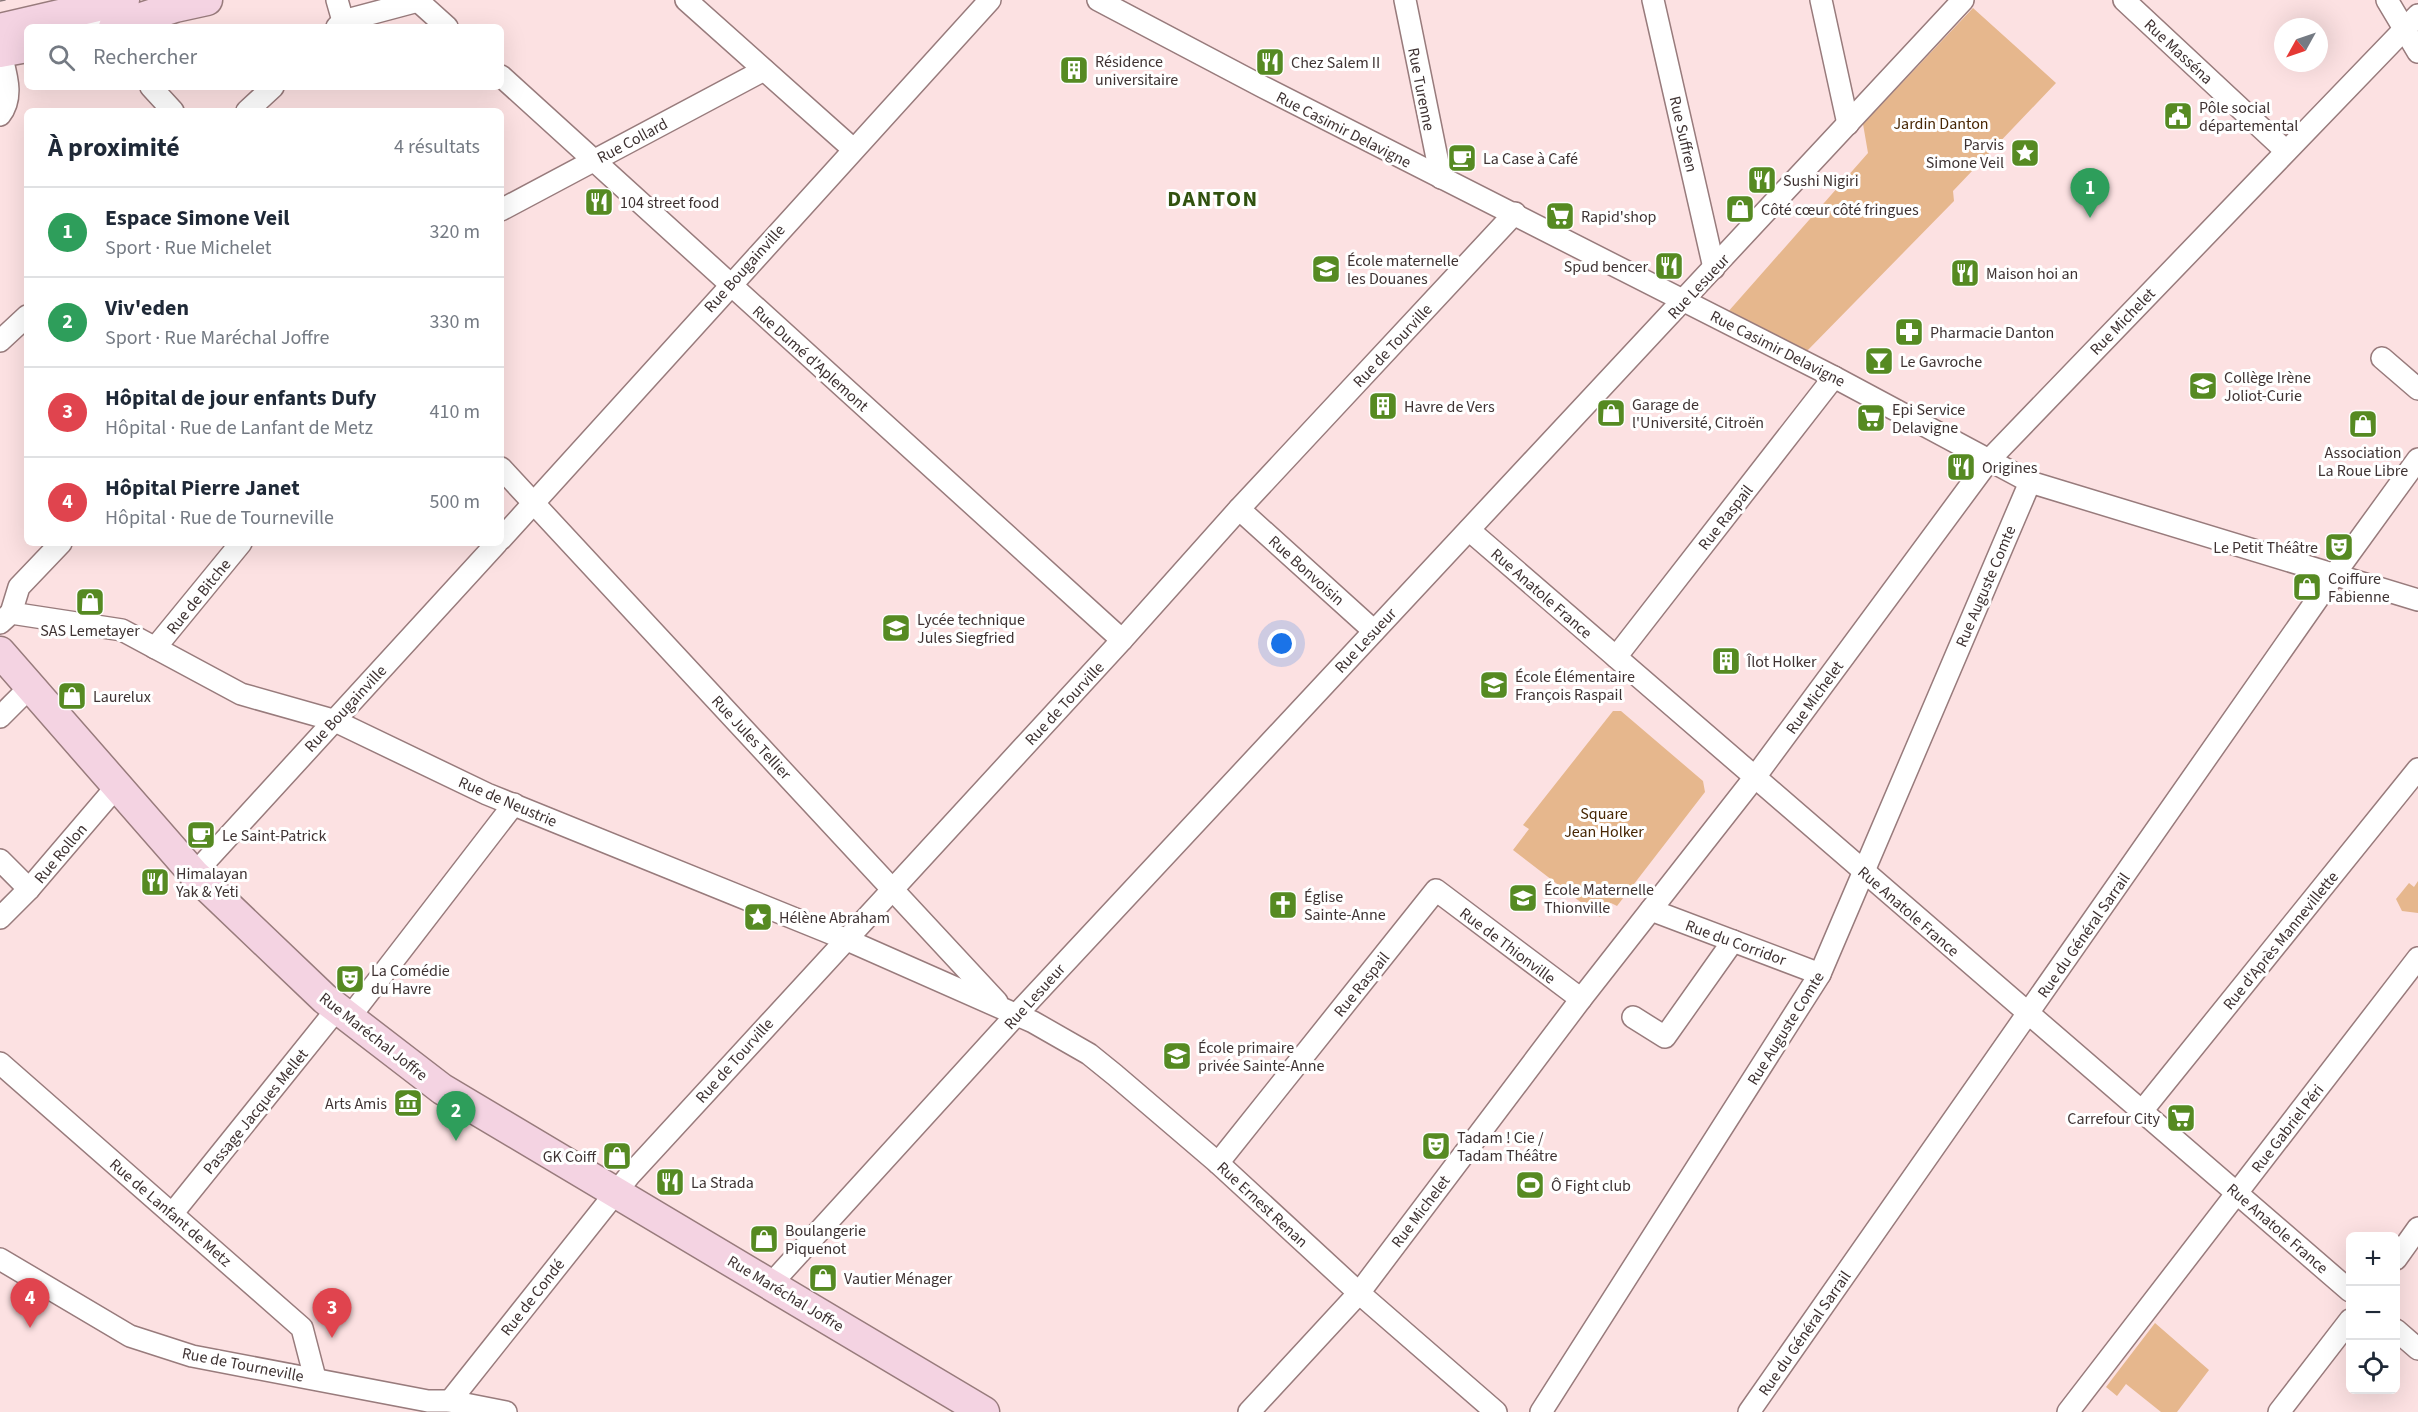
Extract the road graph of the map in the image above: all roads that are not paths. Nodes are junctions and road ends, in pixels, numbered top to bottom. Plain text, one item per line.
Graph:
1 (124, 0) edge
2 (207, 0) edge
3 (337, 0) edge
4 (686, 0) edge
5 (990, 0) edge
6 (1098, 0) edge
7 (1405, 0) edge
8 (1653, 0) edge
9 (1821, 0) edge
10 (1963, 0) edge
11 (2124, 0) edge
12 (2387, 0) edge
13 (417, 1) edge
14 (40, 10) edge
15 (88, 18) edge
16 (2411, 22) edge
17 (123, 24) edge
18 (340, 24) edge
19 (444, 24) edge
20 (0, 29) edge
21 (24, 48) edge
22 (2418, 51) edge
23 (0, 52) edge
24 (764, 70) junction
25 (504, 79) edge
26 (154, 90) edge
27 (270, 90) edge
28 (170, 108) edge
29 (250, 108) edge
30 (0, 115) edge
31 (1848, 124) junction
32 (853, 149) junction
33 (2286, 151) junction
34 (594, 160) junction
35 (1441, 178) junction
36 (504, 208) edge
37 (1515, 213) junction
38 (1714, 268) junction
39 (730, 284) junction
40 (1684, 300) junction
41 (24, 319) edge
42 (0, 341) edge
43 (2382, 358) dead end
44 (1834, 377) junction
45 (2418, 389) edge
46 (1990, 459) junction
47 (2418, 459) edge
48 (504, 471) edge
49 (2030, 482) junction
50 (534, 503) junction
51 (1239, 509) junction
52 (1469, 530) junction
53 (504, 536) edge
54 (58, 546) edge
55 (239, 546) edge
56 (494, 546) edge
57 (2335, 575) junction
58 (2418, 600) edge
59 (6, 618) edge
60 (1374, 631) junction
61 (1122, 640) junction
62 (155, 648) junction
63 (0, 652) edge
64 (1616, 657) junction
65 (30, 687) junction
66 (0, 717) edge
67 (333, 720) junction
68 (2418, 769) edge
69 (1755, 777) junction
70 (117, 786) junction
71 (514, 804) junction
72 (0, 860) edge
73 (1864, 871) junction
74 (194, 874) junction
75 (893, 888) junction
76 (29, 889) junction
77 (1436, 890) joint
78 (1651, 910) junction
79 (0, 918) edge
80 (845, 939) junction
81 (1733, 941) junction
82 (2418, 958) edge
83 (1820, 974) junction
84 (1581, 999) junction
85 (1009, 1010) junction
86 (2028, 1013) junction
87 (343, 1014) junction
88 (1633, 1017) dead end
89 (0, 1063) edge
90 (2142, 1111) junction
91 (1218, 1163) junction
92 (614, 1193) junction
93 (2237, 1193) junction
94 (172, 1214) junction
95 (2418, 1227) edge
96 (2400, 1253) edge
97 (0, 1259) edge
98 (771, 1284) junction
99 (2346, 1288) edge
100 (1359, 1293) junction
101 (2346, 1325) edge
102 (2400, 1333) edge
103 (2418, 1349) edge
104 (315, 1378) junction
105 (450, 1401) junction
106 (978, 1410) edge
107 (506, 1412) edge
108 (1249, 1412) edge
109 (1496, 1412) edge
110 (1541, 1412) edge
111 (1749, 1412) edge
112 (2068, 1412) edge
113 (2279, 1412) edge

1 - 15 main road
2 - 17 main road
3 - 18 street
4 - 24 street
5 - 32 street, Rue Bougainville
6 - 35 street, Rue Casimir Delavigne
7 - 35 street, Rue Turenne
8 - 38 street, Rue Suffren
9 - 31 street
10 - 31 street, Rue Lesueur
11 - 33 street, Rue Masséna
12 - 16 street
13 - 18 street
13 - 19 street
14 - 15 main road
14 - 20 main road
16 - 22 street
16 - 33 street, Rue Michelet
21 - 23 main road
23 - 30 street
24 - 32 street
24 - 34 street, Rue Collard
25 - 34 street, Rue Dumé d'Aplemont
26 - 28 street
27 - 29 street
31 - 38 street, Rue Lesueur
32 - 39 street, Rue Bougainville
33 - 46 street, Rue Michelet
34 - 36 street, Rue Collard
34 - 39 street, Rue Dumé d'Aplemont
35 - 37 street, Rue Casimir Delavigne
37 - 40 street, Rue Casimir Delavigne
37 - 51 street, Rue de Tourville
38 - 40 street, Rue Lesueur
39 - 50 street, Rue Bougainville
39 - 61 street, Rue Dumé d'Aplemont
40 - 44 street, Rue Casimir Delavigne
40 - 52 street, Rue Lesueur
41 - 42 street
43 - 45 street
44 - 46 street, Rue Casimir Delavigne
44 - 64 street, Rue Raspail
46 - 49 street, Rue Casimir Delavigne
46 - 69 street, Rue Michelet
47 - 57 street, Rue du Général Sarrail
48 - 50 street, Rue Jules Tellier
49 - 57 street, Rue Casimir Delavigne
49 - 73 street, Rue Auguste Comte
50 - 53 street, Rue Bougainville
50 - 75 street, Rue Jules Tellier
51 - 60 street, Rue Bonvoisin
51 - 61 street, Rue de Tourville
52 - 60 street, Rue Lesueur
52 - 64 street, Rue Anatole France
54 - 59 street
55 - 62 street, Rue de Bitche
56 - 67 street, Rue Bougainville
57 - 58 street, Rue Casimir Delavigne
57 - 86 street, Rue du Général Sarrail
59 - 62 street, Rue de Neustrie
60 - 85 street, Rue Lesueur
61 - 75 street, Rue de Tourville
62 - 67 street, Rue de Neustrie
63 - 65 main road, Rue Maréchal Joffre
64 - 69 street, Rue Anatole France
65 - 66 street
65 - 70 main road, Rue Maréchal Joffre
67 - 71 street, Rue de Neustrie
67 - 74 street, Rue Bougainville
68 - 90 street, Rue d'Après Mannevillette
69 - 73 street, Rue Anatole France
69 - 78 street, Rue Michelet
70 - 74 main road, Rue Maréchal Joffre
70 - 76 street, Rue Rollon
71 - 80 street, Rue de Neustrie
71 - 87 street, Passage Jacques Mellet
72 - 76 street
73 - 83 street, Rue Auguste Comte
73 - 86 street, Rue Anatole France
74 - 87 main road, Rue Maréchal Joffre
75 - 80 street, Rue de Tourville
75 - 85 street, Rue Jules Tellier
76 - 79 street, Rue Rollon
77 - 84 street, Rue de Thionville
77 - 91 street, Rue Raspail
78 - 81 street, Rue du Corridor
78 - 84 street, Rue Michelet
80 - 85 street, Rue de Neustrie
80 - 92 street, Rue de Tourville
81 - 83 street, Rue du Corridor
81 - 88 street
82 - 93 street, Rue Gabriel Péri
83 - 110 street, Rue Auguste Comte
84 - 100 street, Rue Michelet
85 - 91 street, Rue Ernest Renan
85 - 98 street, Rue Lesueur
86 - 90 street, Rue Anatole France
86 - 111 street, Rue du Général Sarrail
87 - 92 main road, Rue Maréchal Joffre
87 - 94 street, Passage Jacques Mellet
89 - 94 street, Rue de Lanfant de Metz
90 - 93 street, Rue Anatole France
91 - 100 street, Rue Ernest Renan
92 - 98 main road, Rue Maréchal Joffre
92 - 105 street, Rue de Condé
93 - 99 street, Rue Anatole France
93 - 112 street, Rue Gabriel Péri
94 - 104 street, Rue de Lanfant de Metz
95 - 96 street
97 - 104 street, Rue de Tourneville
98 - 106 main road, Rue Maréchal Joffre
100 - 108 street, Rue Michelet
100 - 109 street, Rue Ernest Renan
101 - 113 street
102 - 103 street
104 - 105 street, Rue de Tourneville
105 - 107 street, Rue de Tourneville

